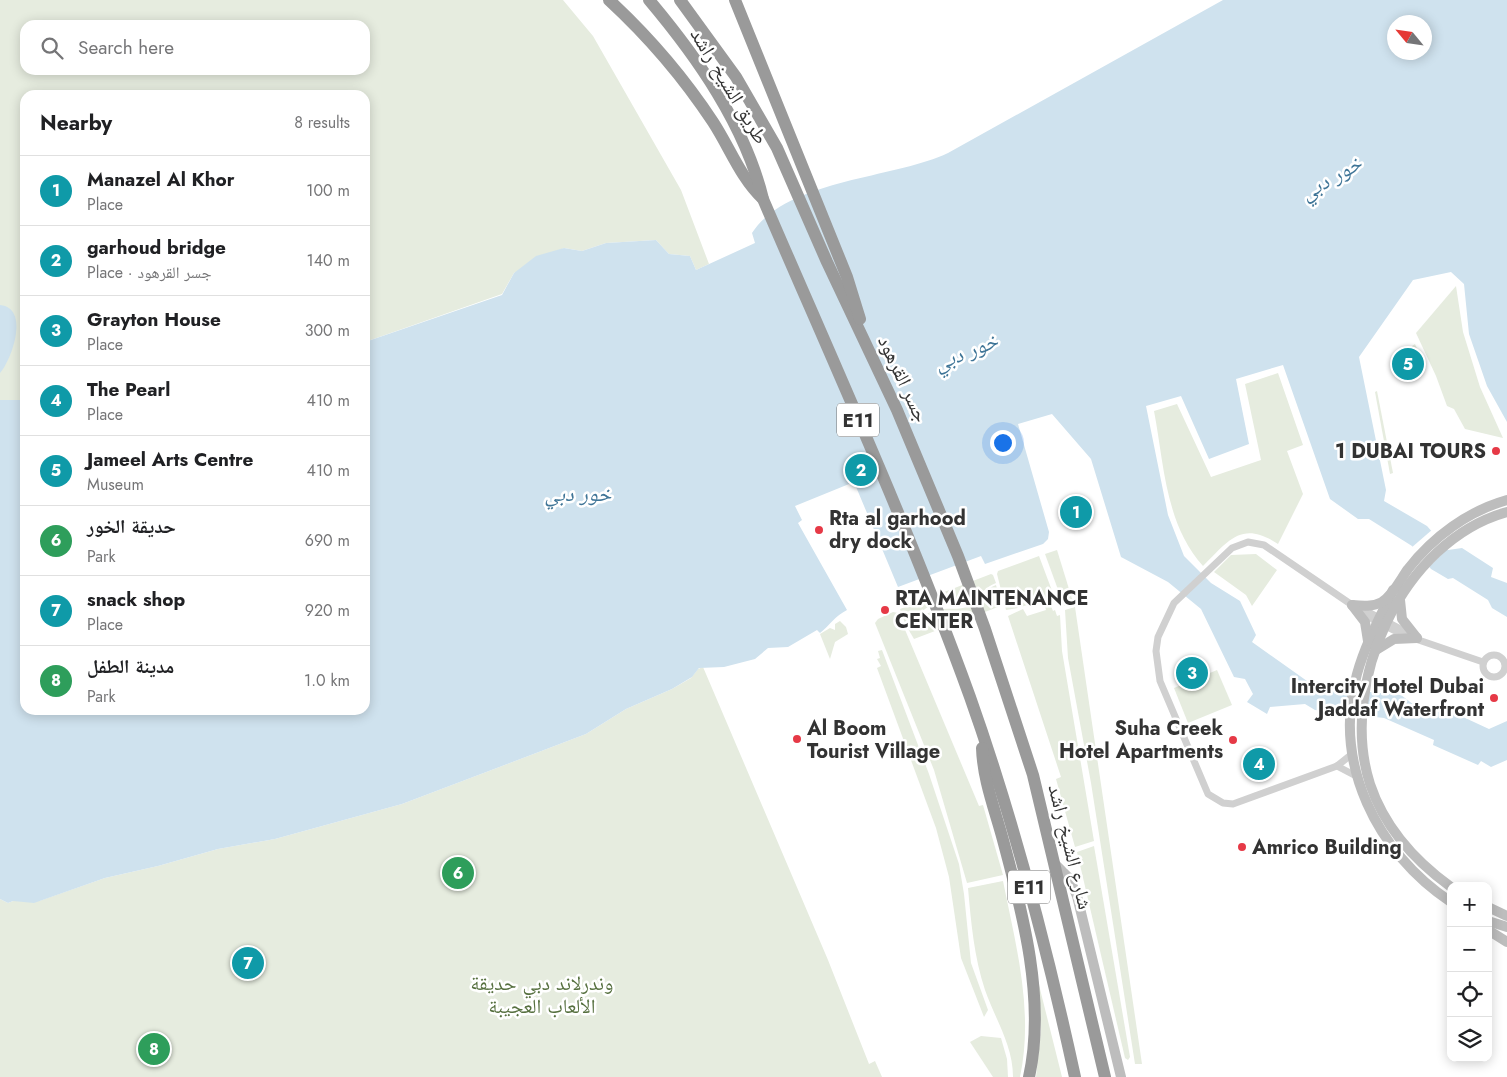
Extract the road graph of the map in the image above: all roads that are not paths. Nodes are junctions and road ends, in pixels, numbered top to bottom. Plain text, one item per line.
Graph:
1 (609, 0) edge
2 (649, 0) edge
3 (680, 0) edge
4 (736, 0) edge
5 (777, 148) joint
6 (763, 199) junction
7 (863, 338) junction
8 (1507, 500) edge
9 (1507, 512) edge
10 (1393, 590) junction
11 (1400, 599) junction
12 (1352, 605) junction
13 (1383, 622) junction
14 (985, 630) joint
15 (1416, 638) junction
16 (1372, 647) junction
17 (1483, 662) dead end
18 (1362, 675) junction
19 (983, 736) junction
20 (1352, 754) junction
21 (1337, 766) junction
22 (1356, 776) junction
23 (1056, 864) junction
24 (1450, 882) edge
25 (1447, 899) edge
26 (1492, 909) edge
27 (1507, 916) edge
28 (1492, 924) edge
29 (1492, 926) edge
30 (1507, 927) edge
31 (1492, 933) edge
32 (1507, 935) edge
33 (1507, 942) edge
34 (1029, 1077) edge
35 (1075, 1077) edge
36 (1104, 1077) edge
37 (1121, 1077) edge

1 - 6 highway
2 - 6 highway, طريق الشيخ راشد / E11
3 - 5 highway, طريق الشيخ راشد / E11
4 - 7 highway
5 - 7 highway, جسر القرهود / E11
6 - 19 highway, E11
7 - 14 highway, جسر القرهود / E11
8 - 10 street
9 - 11 street
10 - 12 street
10 - 13 street
11 - 13 street
11 - 15 street
12 - 13 street
12 - 16 street
12 - 21 street
13 - 15 street
13 - 16 street
14 - 23 highway, شارع الشيخ راشد / E11
15 - 16 street
15 - 17 street
16 - 18 street
18 - 20 street
18 - 24 street
19 - 34 highway
19 - 35 highway, E11
20 - 21 street
20 - 22 street
21 - 22 street
22 - 25 street
23 - 36 highway, شارع الشيخ راشد / E11
23 - 37 street
26 - 27 street
28 - 30 street
29 - 32 street
31 - 33 street

